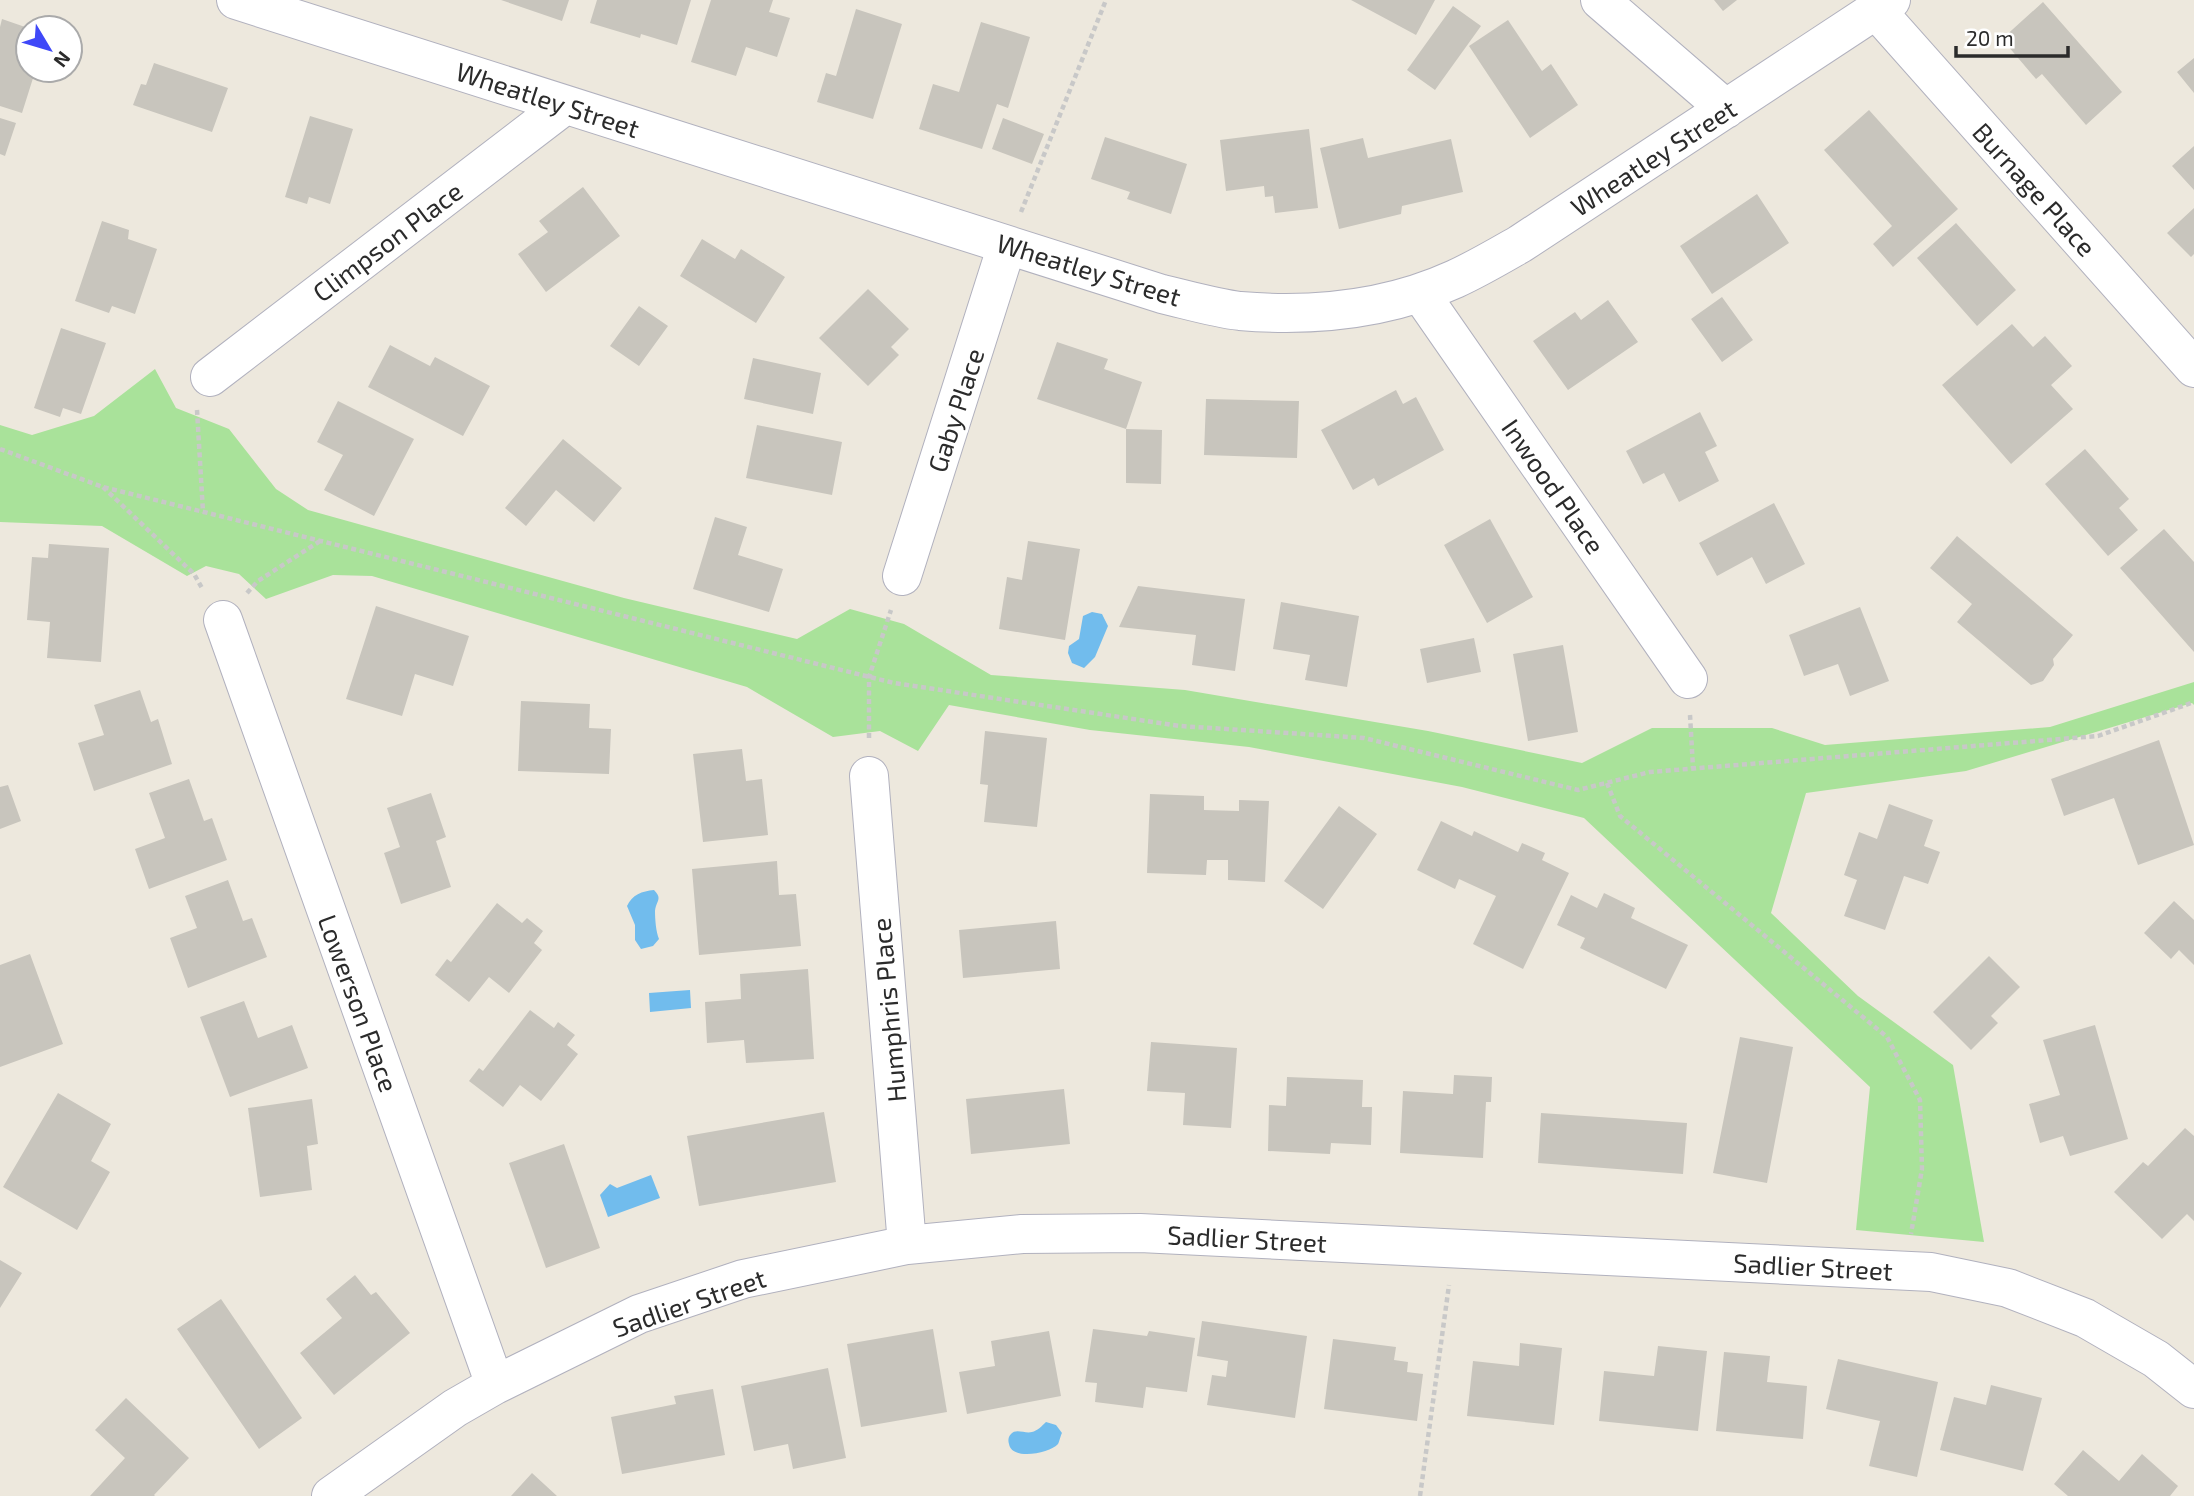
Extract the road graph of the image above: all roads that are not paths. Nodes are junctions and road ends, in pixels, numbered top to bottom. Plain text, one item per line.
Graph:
1 (236, 0) edge
2 (1600, 0) edge
3 (1884, 5) edge
4 (565, 105) junction
5 (1726, 109) junction
6 (1007, 245) junction
7 (1420, 293) junction
8 (2194, 369) edge
9 (210, 377) road end
10 (902, 576) road end
11 (223, 620) road end
12 (1688, 679) road end
13 (869, 776) road end
14 (907, 1245) junction
15 (495, 1385) junction
16 (2194, 1389) edge
17 (343, 1493) edge

1 - 4 street, Wheatley Street
2 - 5 street
3 - 5 street, Wheatley Street
3 - 8 street, Burnage Place
4 - 6 street, Wheatley Street
4 - 9 street, Climpson Place
5 - 7 street, Wheatley Street
6 - 7 street, Wheatley Street
6 - 10 street, Gaby Place
7 - 12 street, Inwood Place
11 - 15 street, Lowerson Place
13 - 14 street, Humphris Place
14 - 15 street, Sadlier Street
14 - 16 street, Sadlier Street
15 - 17 street, Sadlier Street

